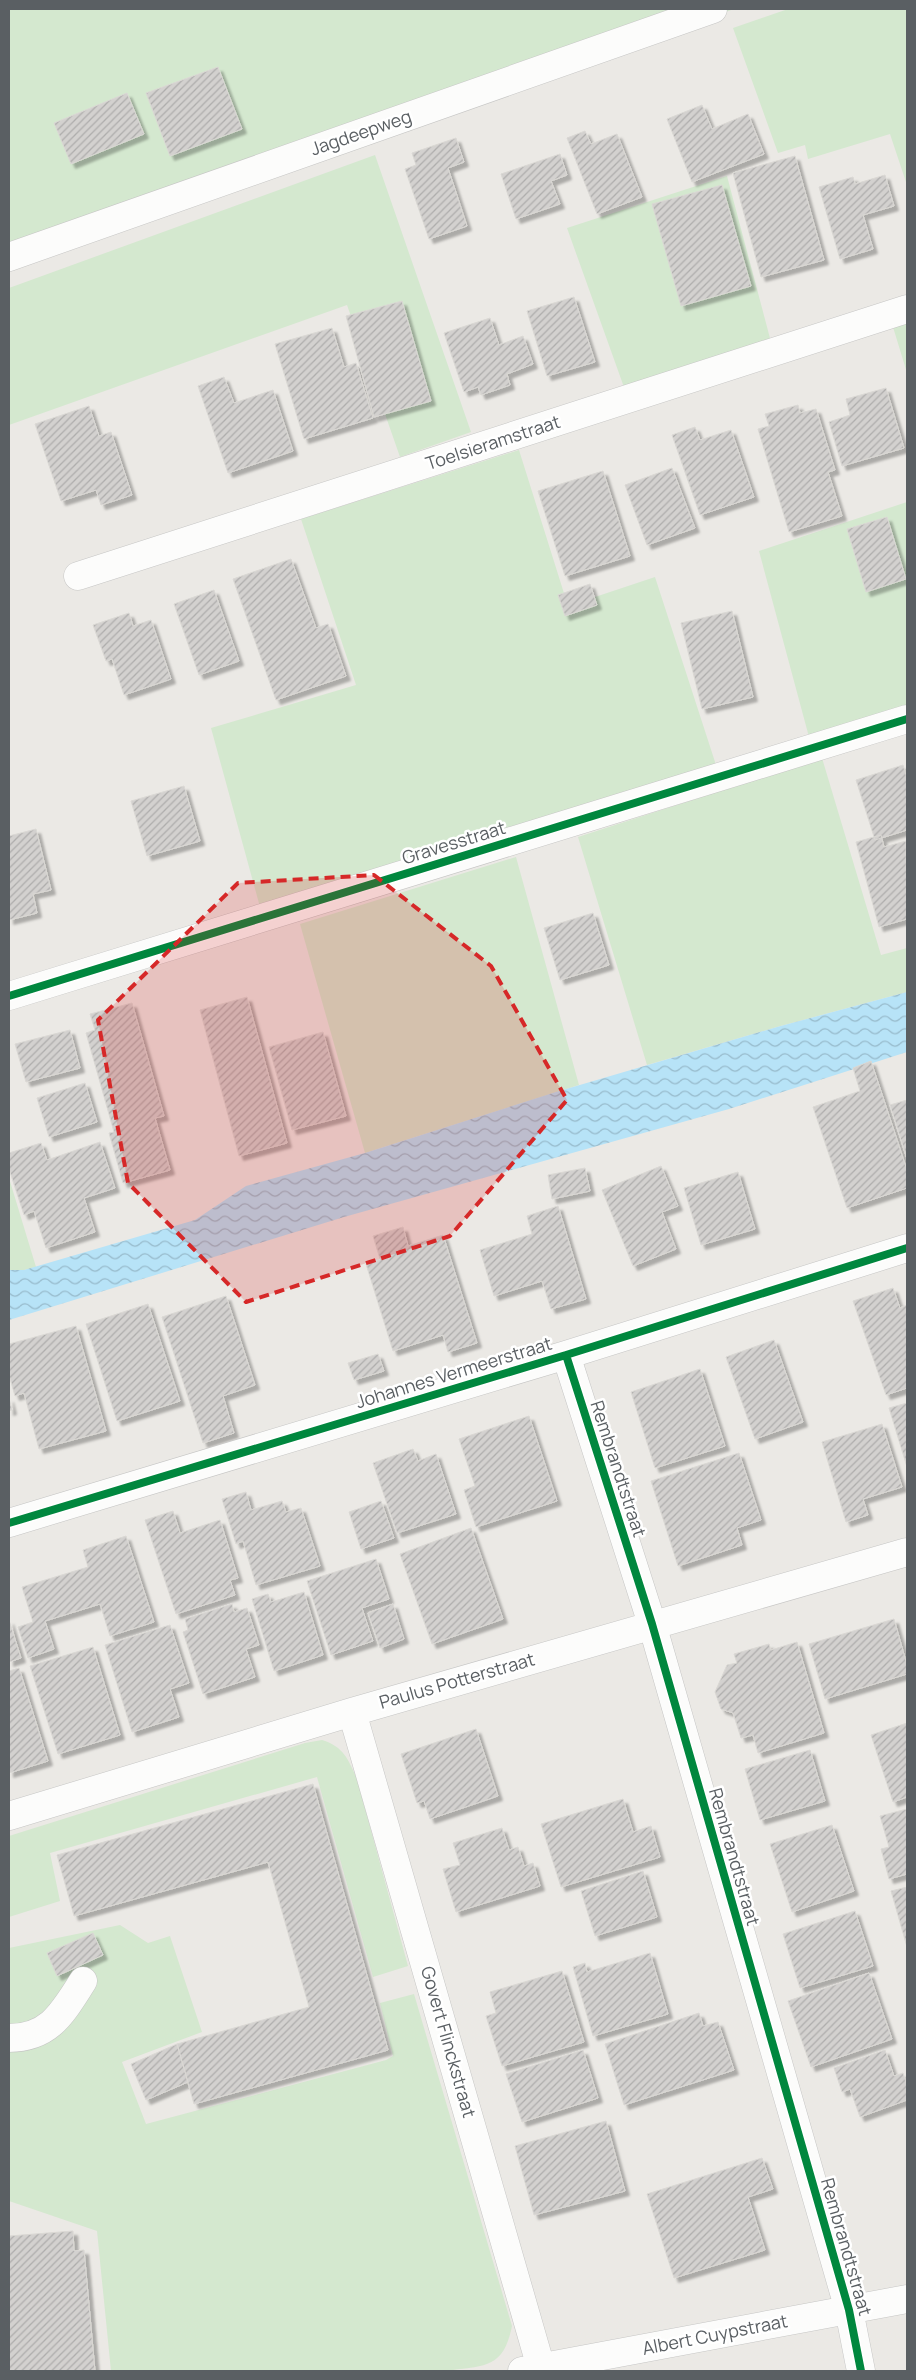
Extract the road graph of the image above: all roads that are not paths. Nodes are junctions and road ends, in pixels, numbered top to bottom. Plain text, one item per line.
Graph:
1 (713, 9) edge
2 (9, 258) edge
3 (907, 309) edge
4 (78, 576) dead end
5 (907, 719) edge
6 (9, 996) edge
7 (907, 1248) edge
8 (566, 1355) junction
9 (9, 1524) edge
10 (907, 1552) edge
11 (652, 1624) junction
12 (352, 1712) junction
13 (9, 1816) edge
14 (83, 1981) dead end
15 (9, 2038) edge
16 (907, 2299) edge
17 (849, 2310) junction
18 (535, 2370) edge
19 (861, 2371) edge

1 - 2 street, Jagdeepweg
3 - 4 street, Toelsieramstraat
5 - 6 street, Gravesstraat
7 - 8 street, Johannes Vermeerstraat
8 - 9 street, Johannes Vermeerstraat
8 - 11 street, Rembrandtstraat
10 - 11 street, Paulus Potterstraat
11 - 12 street, Paulus Potterstraat
11 - 17 street, Rembrandtstraat
12 - 13 street, Paulus Potterstraat
12 - 18 street, Govert Flinckstraat
14 - 15 street
16 - 17 street, Albert Cuypstraat
17 - 18 street, Albert Cuypstraat
17 - 19 street, Rembrandtstraat

